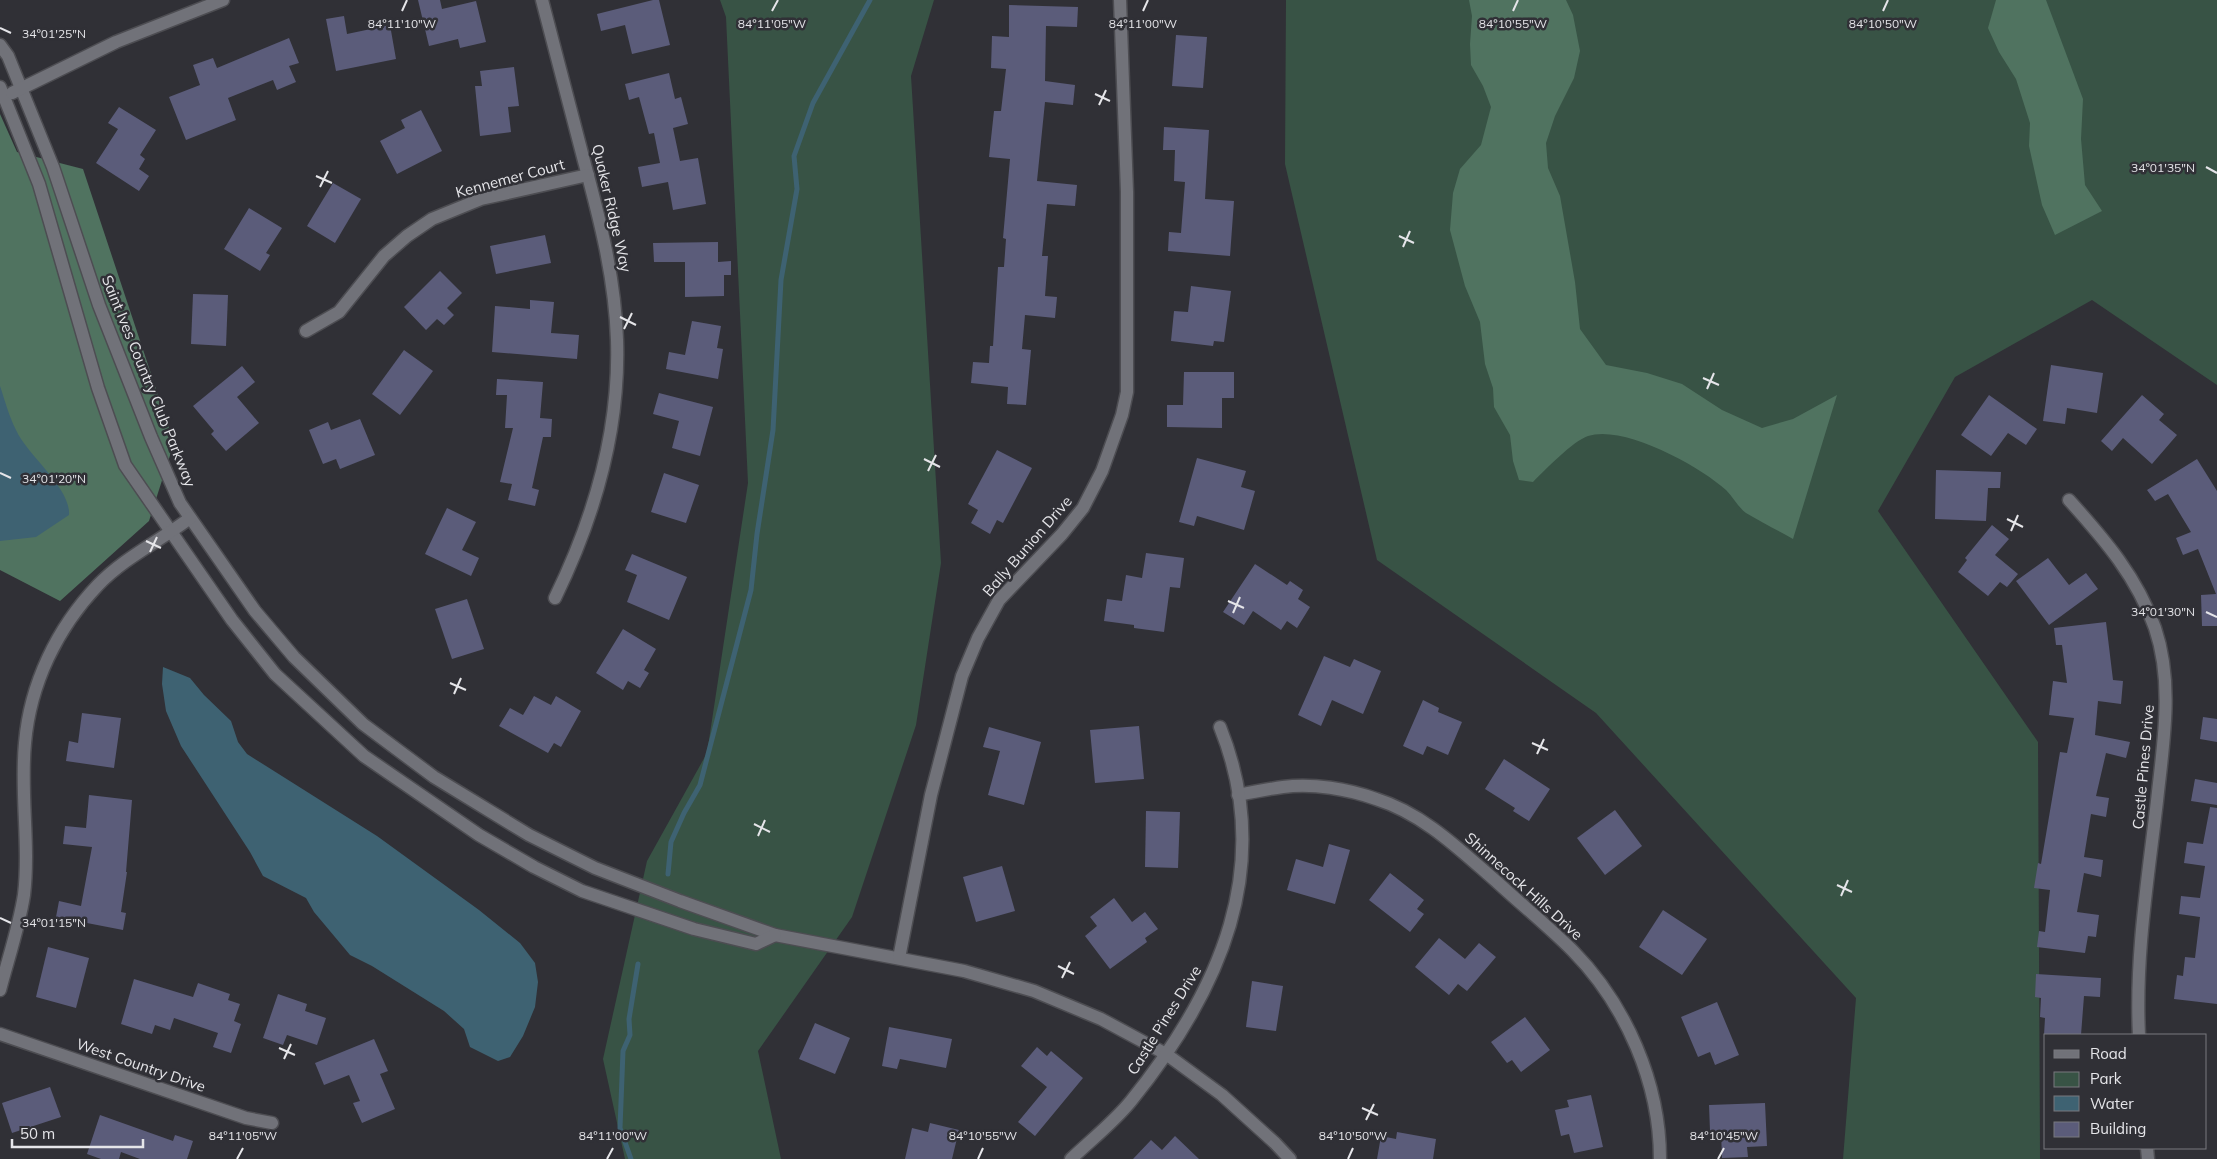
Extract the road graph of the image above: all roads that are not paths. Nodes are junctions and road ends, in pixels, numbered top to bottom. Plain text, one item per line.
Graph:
1 (223, 0) edge
2 (542, 0) edge
3 (1120, 0) edge
4 (0, 45) edge
5 (20, 90) junction
6 (2, 92) edge
7 (588, 175) junction
8 (306, 331) dead end
9 (2069, 500) dead end
10 (190, 518) junction
11 (170, 533) junction
12 (555, 598) dead end
13 (1220, 727) dead end
14 (1238, 795) junction
15 (774, 935) junction
16 (899, 958) junction
17 (0, 990) edge
18 (0, 1034) edge
19 (2139, 1034) edge
20 (1166, 1054) junction
21 (272, 1122) dead end
22 (1071, 1159) edge
23 (1290, 1159) edge
24 (1660, 1159) edge

1 - 5 street
2 - 7 street, Quaker Ridge Way
3 - 16 street, Bally Bunion Drive
4 - 5 street, Saint Ives Country Club Parkway
5 - 6 street
5 - 10 street, Saint Ives Country Club Parkway
6 - 11 street, Saint Ives Country Club Parkway
7 - 8 street, Kennemer Court
7 - 12 street, Quaker Ridge Way
9 - 19 street, Castle Pines Drive
10 - 11 street
10 - 15 street, Saint Ives Country Club Parkway
11 - 15 street, Saint Ives Country Club Parkway
11 - 17 street
13 - 14 street, Castle Pines Drive
14 - 20 street, Castle Pines Drive
14 - 24 street, Shinnecock Hills Drive
15 - 16 street, Saint Ives Country Club Parkway
16 - 20 street, Saint Ives Country Club Parkway
18 - 21 street, West Country Drive
20 - 22 street, Castle Pines Drive
20 - 23 street, Saint Ives Country Club Parkway

